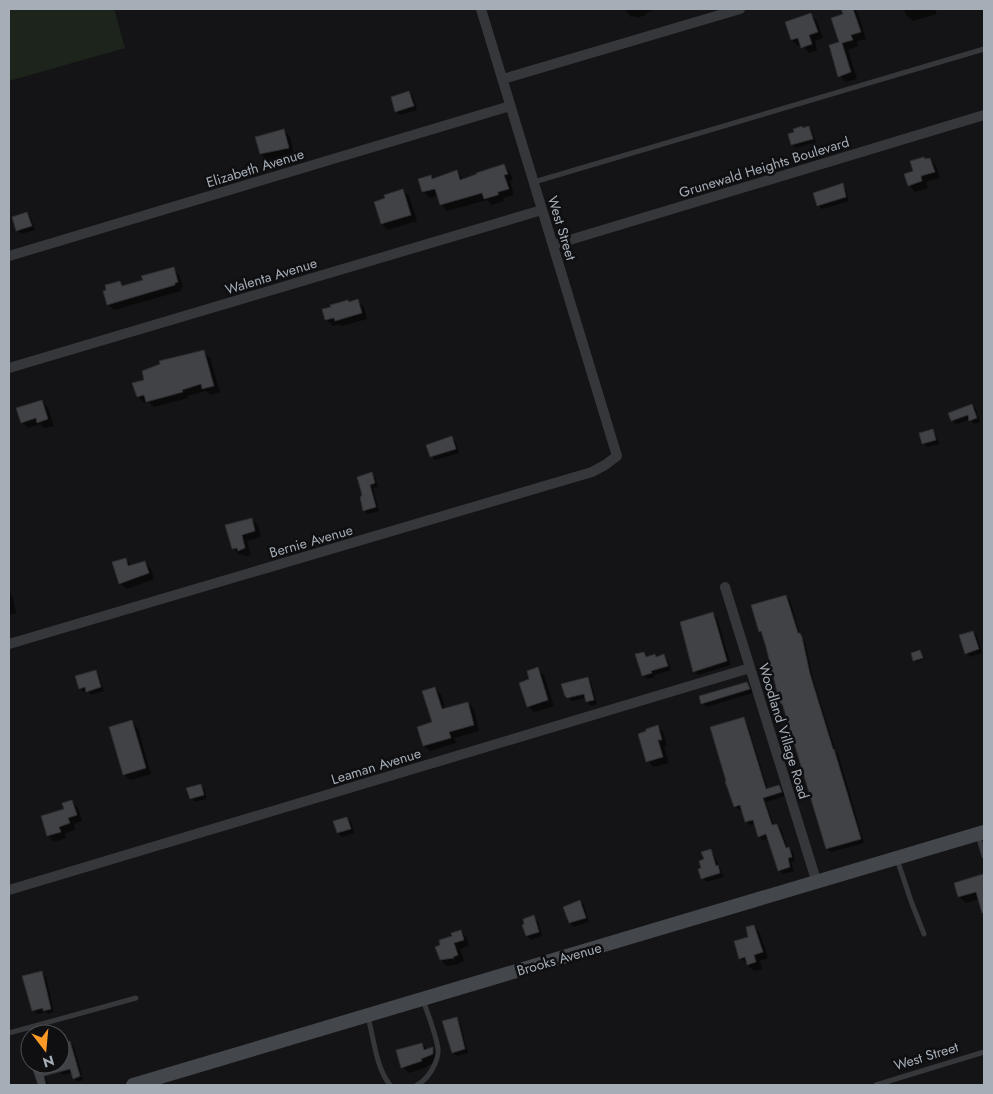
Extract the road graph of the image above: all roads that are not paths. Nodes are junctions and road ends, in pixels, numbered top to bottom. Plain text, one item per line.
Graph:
1 (481, 9) edge
2 (740, 9) edge
3 (984, 49) edge
4 (503, 79) junction
5 (510, 106) junction
6 (984, 115) edge
7 (534, 182) junction
8 (542, 210) junction
9 (552, 245) junction
10 (9, 256) edge
11 (9, 368) edge
12 (617, 456) joint
13 (725, 587) dead end
14 (9, 644) edge
15 (750, 668) junction
16 (981, 833) edge
17 (984, 856) edge
18 (897, 858) junction
19 (817, 883) junction
20 (9, 890) edge
21 (924, 934) dead end
22 (136, 998) dead end
23 (423, 999) junction
24 (368, 1016) junction
25 (9, 1033) edge
26 (984, 1052) edge
27 (133, 1085) edge
28 (390, 1085) edge
29 (417, 1085) edge
30 (876, 1085) edge

1 - 4 street, West Street
2 - 4 street
3 - 7 lane
4 - 5 street, West Street
5 - 7 street, West Street
5 - 10 street, Elizabeth Avenue
6 - 9 street, Grunewald Heights Boulevard
7 - 8 street, West Street
8 - 9 street, West Street
8 - 11 street, Walenta Avenue
9 - 12 street, West Street
12 - 14 street, Bernie Avenue
13 - 15 street, Woodland Village Road
15 - 19 street, Woodland Village Road
15 - 20 street, Leaman Avenue
16 - 17 lane
16 - 18 street, Brooks Avenue
18 - 19 street, Brooks Avenue
18 - 21 lane
19 - 23 street, Brooks Avenue
22 - 25 lane
23 - 24 street, Brooks Avenue
23 - 29 lane
24 - 27 street, Brooks Avenue
24 - 28 lane
26 - 30 lane, West Street

